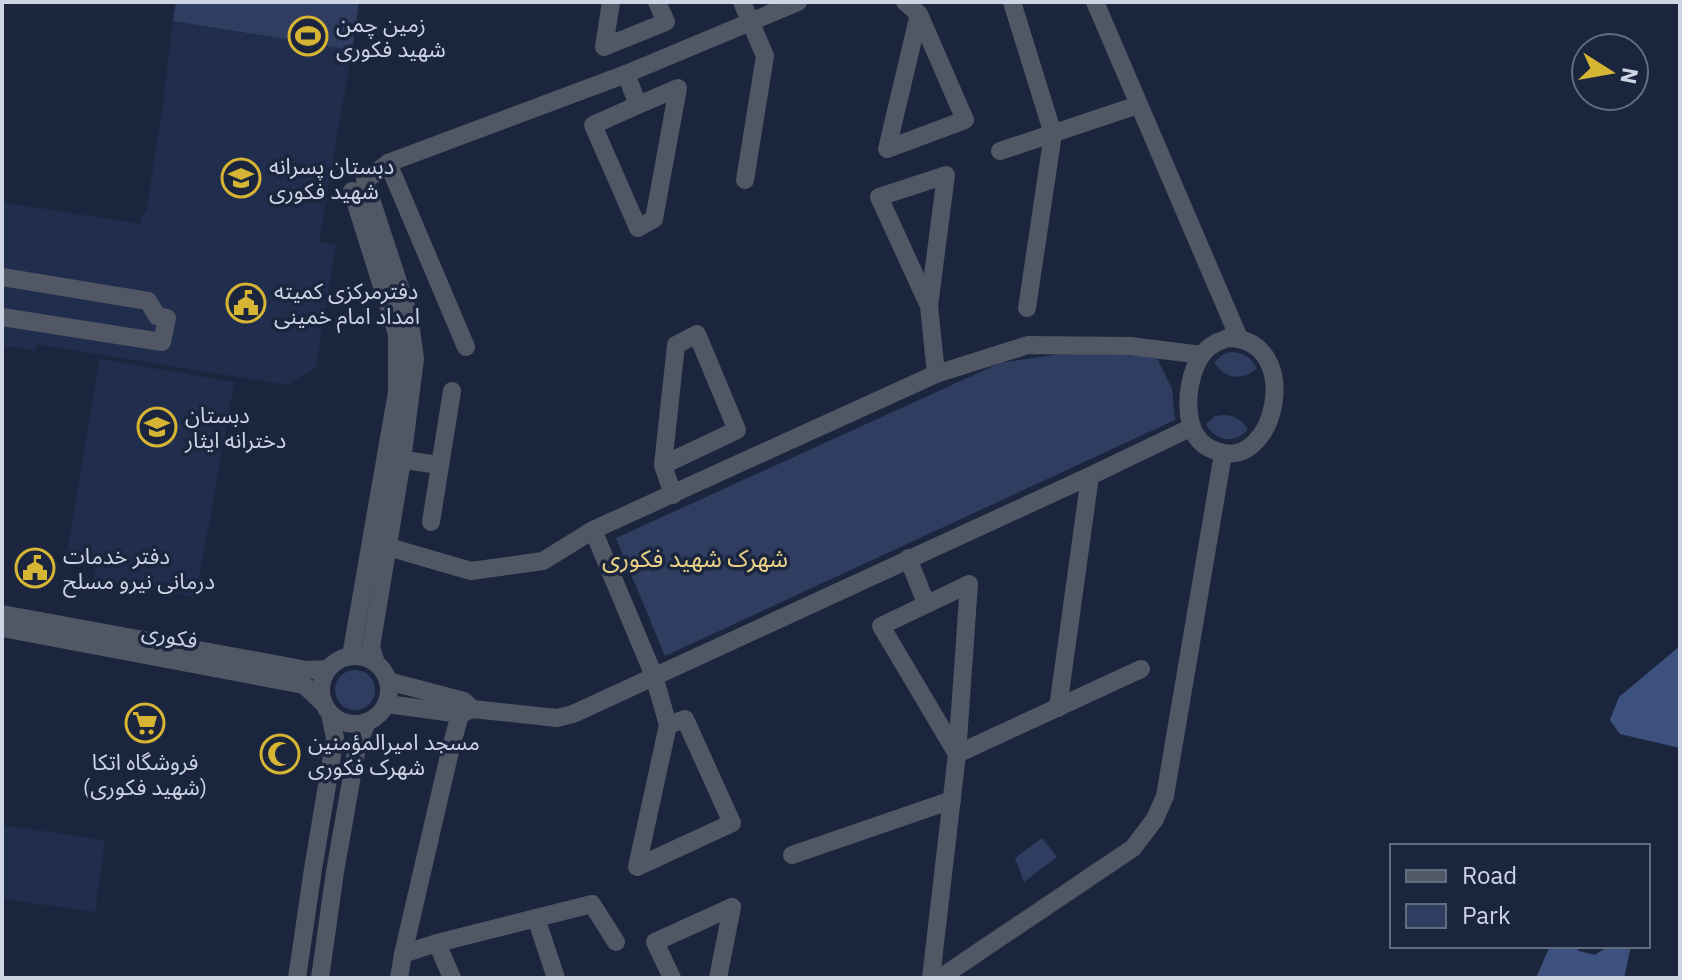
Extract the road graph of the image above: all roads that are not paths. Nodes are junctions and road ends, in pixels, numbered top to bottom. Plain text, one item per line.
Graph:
1 (611, 2) edge
2 (657, 2) edge
3 (742, 2) edge
4 (798, 2) edge
5 (1012, 2) edge
6 (1095, 2) edge
7 (912, 8) edge
8 (750, 22) junction
9 (637, 34) junction
10 (650, 64) junction
11 (626, 74) junction
12 (638, 105) junction
13 (1138, 105) junction
14 (1053, 134) junction
15 (1000, 151) dead end
16 (388, 163) junction
17 (745, 180) dead end
18 (2, 277) edge
19 (929, 306) junction
20 (1027, 308) dead end
21 (2, 317) edge
22 (1239, 338) junction
23 (466, 347) dead end
24 (1202, 355) junction
25 (936, 374) junction
26 (452, 391) dead end
27 (1192, 427) junction
28 (1223, 454) junction
29 (393, 458) junction
30 (439, 465) junction
31 (663, 465) junction
32 (1090, 476) junction
33 (673, 495) junction
34 (431, 522) dead end
35 (593, 530) junction
36 (380, 544) junction
37 (908, 558) junction
38 (926, 603) junction
39 (2, 614) edge
40 (2, 628) edge
41 (351, 656) junction
42 (376, 663) junction
43 (328, 669) junction
44 (1141, 669) dead end
45 (654, 676) junction
46 (388, 681) junction
47 (387, 704) junction
48 (327, 708) junction
49 (466, 708) junction
50 (1058, 708) junction
51 (367, 722) junction
52 (668, 725) junction
53 (957, 754) junction
54 (952, 800) junction
55 (792, 855) dead end
56 (313, 869) junction
57 (335, 872) junction
58 (536, 918) junction
59 (616, 942) dead end
60 (437, 943) junction
61 (403, 954) junction
62 (297, 978) edge
63 (320, 978) edge
64 (399, 978) edge
65 (452, 978) edge
66 (556, 978) edge
67 (672, 978) edge
68 (718, 978) edge
69 (931, 978) edge
70 (940, 978) edge

1 - 9 street
2 - 9 street
3 - 8 street
4 - 8 street
5 - 14 street
6 - 13 street
7 - 7 street
8 - 10 street
8 - 17 street
9 - 10 street
10 - 11 street
11 - 12 street
11 - 16 street
12 - 12 street
13 - 14 street
13 - 22 street
14 - 15 street
14 - 20 street
16 - 23 street
16 - 29 street
18 - 21 street
19 - 19 street
19 - 25 street
22 - 24 street
22 - 28 street
24 - 25 street
24 - 27 street
25 - 33 street
26 - 30 street
27 - 28 street
27 - 32 street
28 - 70 street
29 - 30 street
29 - 36 street
30 - 34 street
31 - 31 street
31 - 33 street
32 - 37 street
32 - 50 street
33 - 35 street
35 - 36 street
35 - 45 street
36 - 41 street
36 - 42 street
37 - 38 street
37 - 45 street
38 - 53 street
38 - 53 street
39 - 43 street, فکوری
40 - 48 street, فکوری
41 - 42 street
41 - 43 street
42 - 46 street
43 - 48 street
44 - 50 street
45 - 49 street
45 - 52 street
46 - 47 street
46 - 49 street
47 - 49 street
47 - 51 street
48 - 51 street
48 - 56 street
49 - 61 street
50 - 53 street
51 - 57 street
52 - 52 street
53 - 54 street
54 - 55 street
54 - 69 street
56 - 57 street
56 - 62 street
57 - 63 street
58 - 59 street
58 - 60 street
58 - 66 street
60 - 61 street
60 - 65 street
61 - 64 street
67 - 68 street

